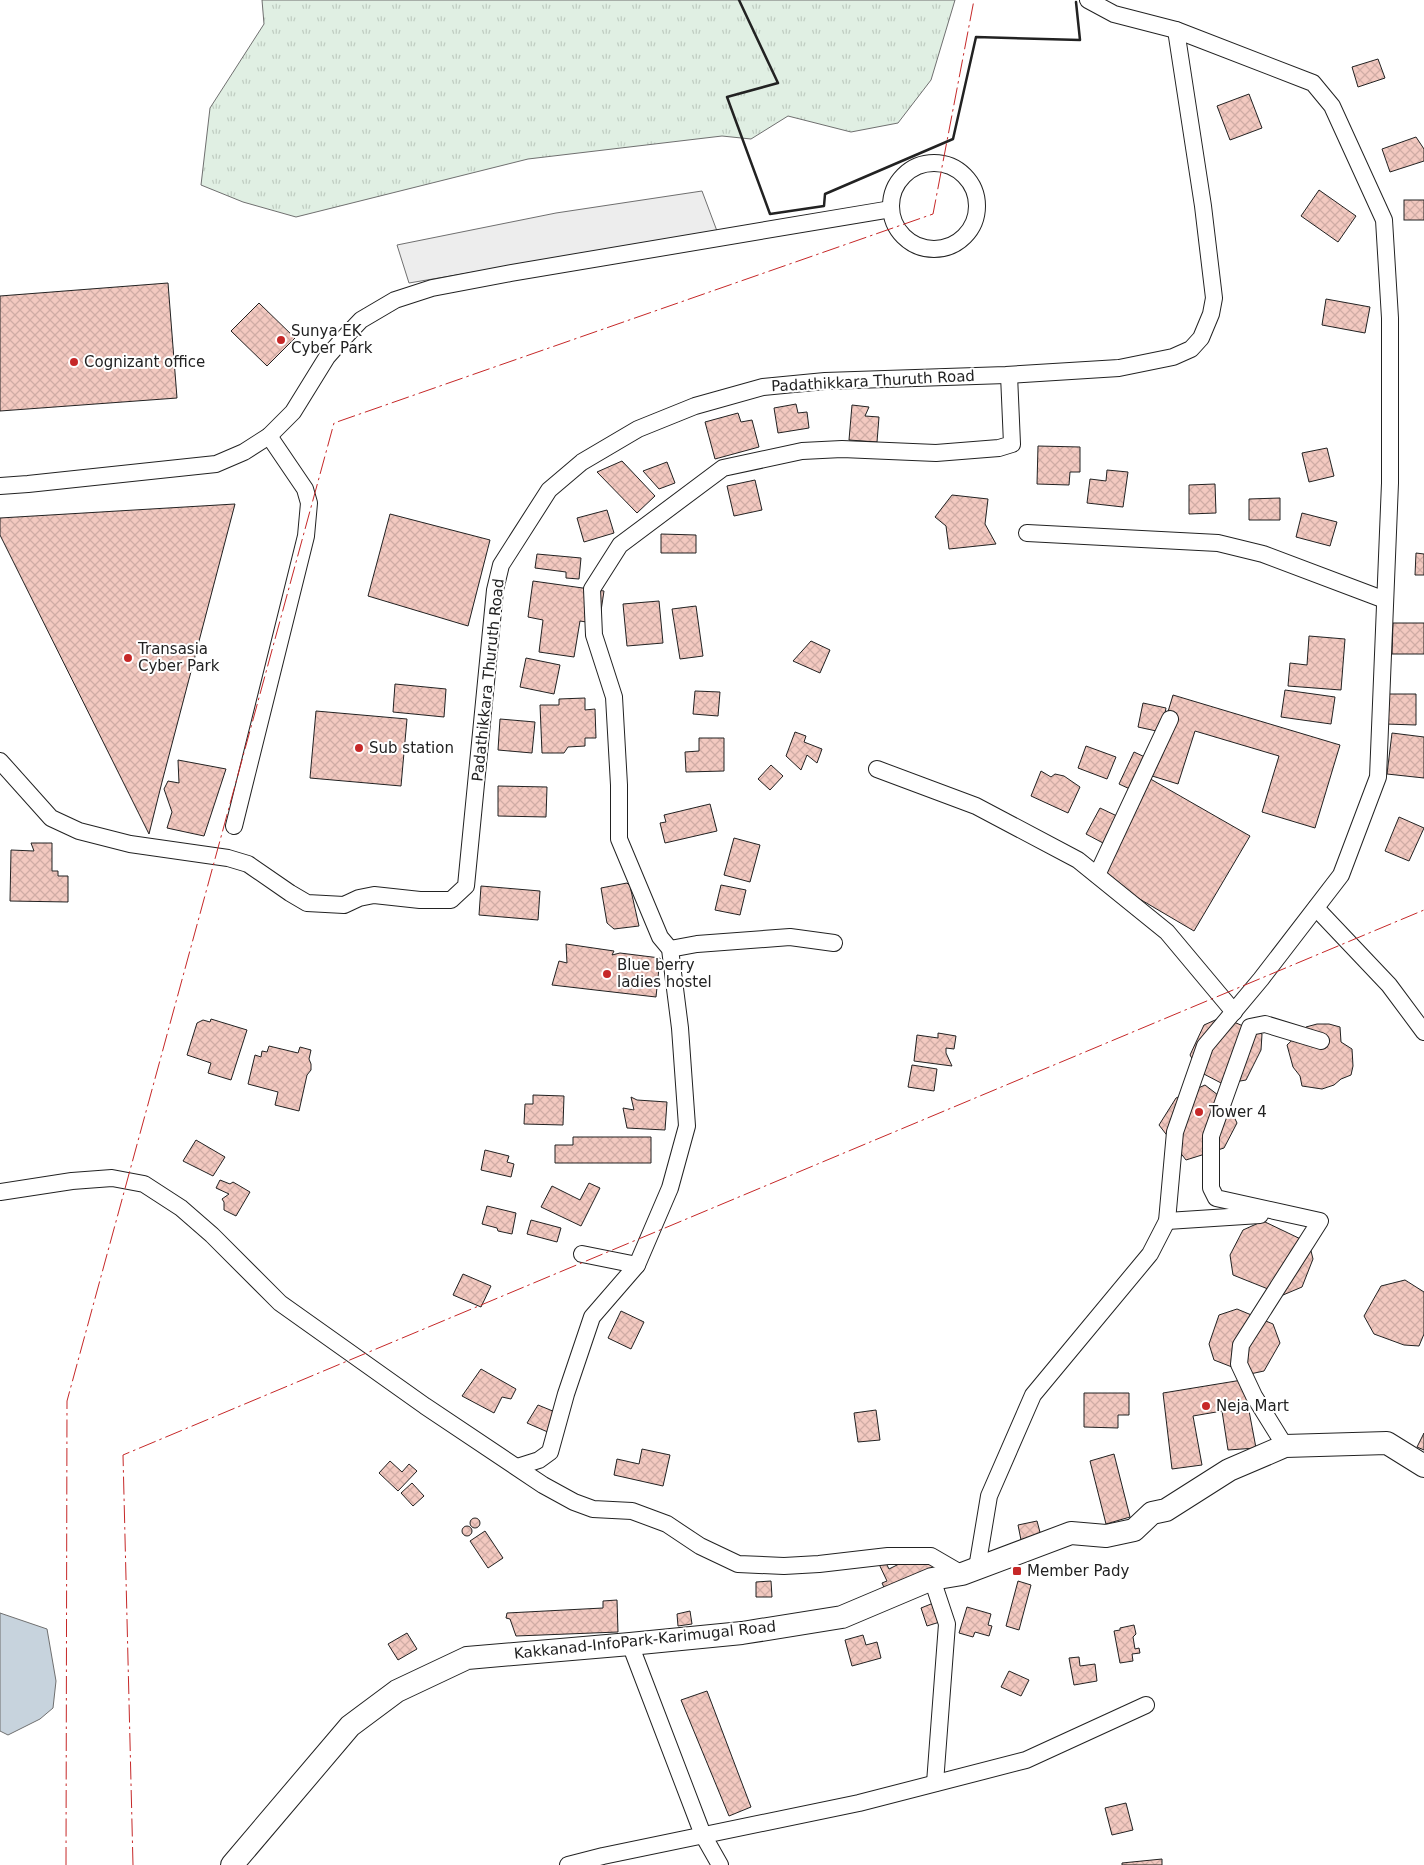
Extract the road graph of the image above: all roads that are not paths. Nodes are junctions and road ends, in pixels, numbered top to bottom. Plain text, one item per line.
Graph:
1 (1088, 0) edge
2 (1176, 30) junction
3 (891, 209) junction
4 (1009, 375) junction
5 (269, 436) junction
6 (0, 486) edge
7 (1027, 532) dead end
8 (1385, 600) junction
9 (1170, 719) dead end
10 (0, 761) edge
11 (877, 770) dead end
12 (234, 826) dead end
13 (1097, 875) junction
14 (1316, 908) junction
15 (834, 943) dead end
16 (670, 949) junction
17 (1234, 1012) junction
18 (1424, 1032) edge
19 (1321, 1041) dead end
20 (0, 1192) edge
21 (1260, 1215) dead end
22 (1168, 1221) junction
23 (582, 1254) dead end
24 (637, 1265) junction
25 (1285, 1446) junction
26 (1424, 1466) edge
27 (517, 1467) junction
28 (969, 1571) junction
29 (932, 1579) junction
30 (630, 1644) junction
31 (1146, 1705) dead end
32 (936, 1783) junction
33 (703, 1835) junction
34 (232, 1865) edge
35 (568, 1865) edge
36 (720, 1865) edge

1 - 2 street
2 - 4 street, Padathikkara Thuruth Road
2 - 8 street
3 - 3 street
3 - 5 street
4 - 10 street, Padathikkara Thuruth Road
4 - 16 street
5 - 6 street
5 - 12 street
7 - 8 street
8 - 14 street
9 - 13 street
11 - 13 street
13 - 17 street
14 - 17 street
14 - 18 street
15 - 16 street
16 - 24 street
17 - 22 street
19 - 25 street
20 - 27 street
21 - 22 street
22 - 28 street
23 - 24 street
24 - 27 street
25 - 26 main road, Kakkanad-InfoPark-Karimugal Road
25 - 28 main road, Kakkanad-InfoPark-Karimugal Road
27 - 28 street
28 - 29 main road, Kakkanad-InfoPark-Karimugal Road
29 - 30 main road, Kakkanad-InfoPark-Karimugal Road
29 - 32 street
30 - 33 street
30 - 34 main road, Kakkanad-InfoPark-Karimugal Road
31 - 32 street
32 - 33 street
33 - 35 street
33 - 36 street

